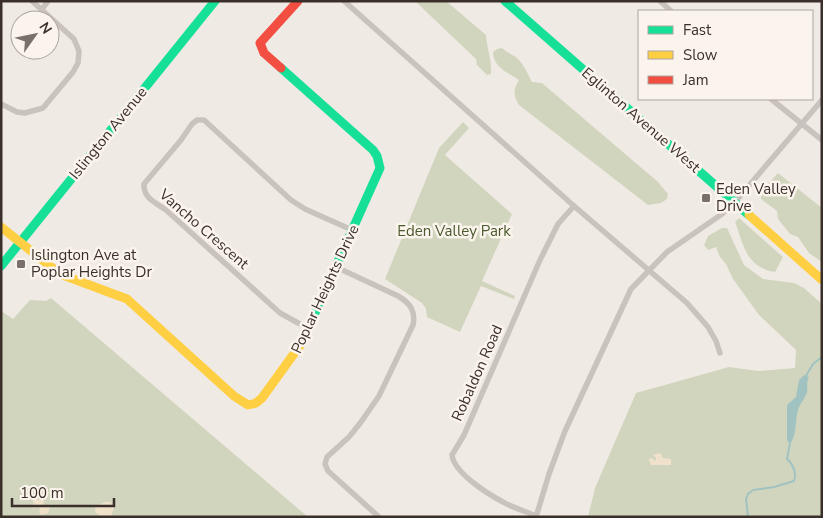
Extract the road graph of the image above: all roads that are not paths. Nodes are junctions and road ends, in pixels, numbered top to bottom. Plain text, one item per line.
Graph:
1 (32, 1) edge
2 (48, 1) edge
3 (215, 1) edge
4 (298, 1) edge
5 (344, 1) edge
6 (505, 1) edge
7 (660, 1) edge
8 (42, 9) junction
9 (670, 10) edge
10 (772, 100) edge
11 (822, 100) edge
12 (1, 104) edge
13 (802, 124) junction
14 (822, 140) edge
15 (734, 202) junction
16 (574, 206) junction
17 (1, 227) edge
18 (352, 230) junction
19 (20, 242) junction
20 (1, 266) edge
21 (336, 268) junction
22 (648, 270) junction
23 (822, 280) edge
24 (309, 329) junction
25 (720, 353) dead end
26 (536, 516) edge
27 (379, 517) edge

1 - 8 street
2 - 8 street
3 - 19 street, Islington Avenue
4 - 18 street, Poplar Heights Drive
5 - 16 street
6 - 15 street, Eglinton Avenue West
7 - 9 street
8 - 12 street
10 - 13 street
11 - 13 street
13 - 14 street
13 - 15 street
15 - 22 street
15 - 23 street, Eglinton Avenue West
16 - 22 street
16 - 26 street, Robaldon Road
17 - 19 street
18 - 21 street, Poplar Heights Drive
18 - 24 street, Vancho Crescent
19 - 20 street, Islington Avenue
19 - 24 street, Poplar Heights Drive
21 - 24 street, Poplar Heights Drive
21 - 27 street
22 - 25 street
22 - 26 street

